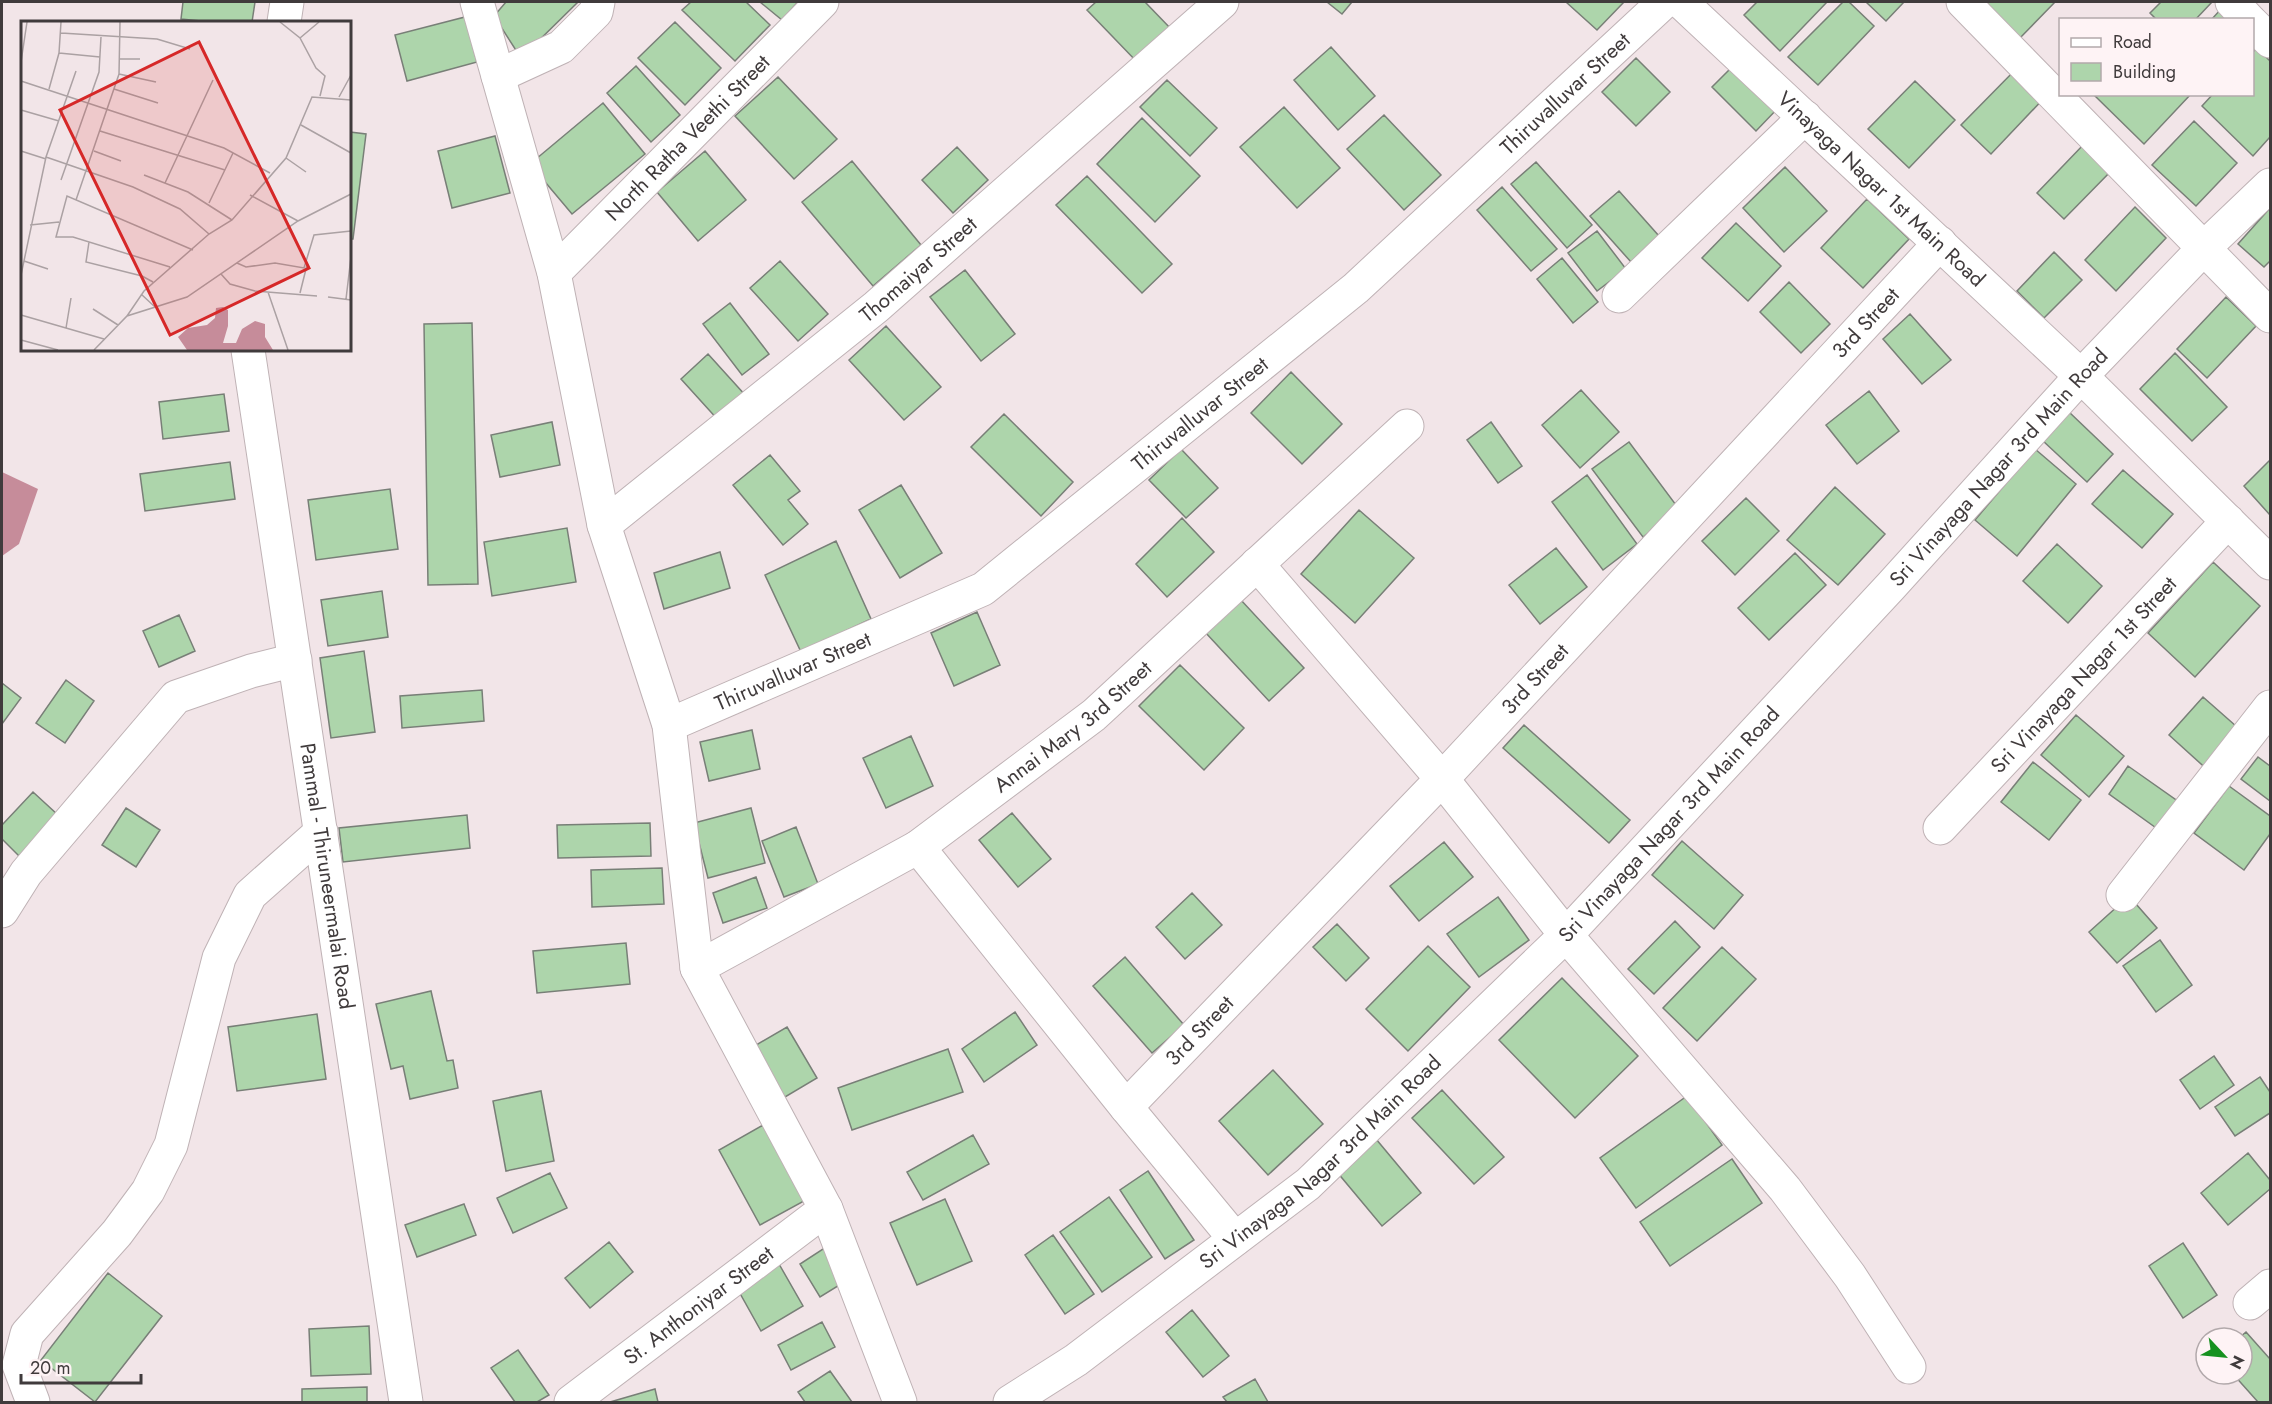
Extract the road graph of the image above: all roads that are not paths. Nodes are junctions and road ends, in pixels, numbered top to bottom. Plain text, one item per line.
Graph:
1 (287, 2) edge
2 (477, 2) edge
3 (598, 2) edge
4 (822, 2) edge
5 (1222, 2) edge
6 (1664, 2) edge
7 (1682, 2) edge
8 (1963, 2) edge
9 (2232, 2) edge
10 (2247, 18) edge
11 (284, 21) edge
12 (2254, 24) edge
13 (2271, 41) edge
14 (498, 76) junction
15 (1805, 117) junction
16 (2271, 185) edge
17 (1940, 243) junction
18 (2205, 247) junction
19 (554, 273) junction
20 (1619, 296) dead end
21 (2271, 316) edge
22 (248, 351) edge
23 (2081, 376) junction
24 (1407, 426) dead end
25 (2228, 521) junction
26 (604, 525) junction
27 (2271, 563) edge
28 (1257, 564) junction
29 (295, 660) junction
30 (2271, 706) edge
31 (669, 725) junction
32 (1442, 779) junction
33 (1940, 828) dead end
34 (321, 832) junction
35 (918, 847) junction
36 (2123, 895) dead end
37 (2, 911) edge
38 (1566, 935) junction
39 (697, 968) junction
40 (1126, 1107) junction
41 (826, 1209) junction
42 (1235, 1239) junction
43 (1909, 1367) dead end
44 (2, 1376) edge
45 (32, 1402) edge
46 (406, 1402) edge
47 (571, 1402) edge
48 (900, 1402) edge
49 (1010, 1402) edge

1 - 11 street
2 - 14 street
3 - 14 street
4 - 19 street, North Ratha Veethi Street
5 - 26 street, Thomaiyar Street
6 - 31 street, Thiruvalluvar Street
7 - 15 street, Vinayaga Nagar 1st Main Road
8 - 18 street
9 - 10 street
12 - 13 street
14 - 19 street
15 - 17 street, Vinayaga Nagar 1st Main Road
15 - 20 street
16 - 18 street, Sri Vinayaga Nagar 3rd Main Road
17 - 23 street, Vinayaga Nagar 1st Main Road
17 - 32 street, 3rd Street
18 - 21 street
18 - 23 street, Sri Vinayaga Nagar 3rd Main Road
19 - 26 street
22 - 29 street, Pammal - Thiruneermalai Road
23 - 25 street, Vinayaga Nagar 1st Main Road
23 - 38 street, Sri Vinayaga Nagar 3rd Main Road
24 - 28 street, Annai Mary 3rd Street
25 - 27 street, Vinayaga Nagar 1st Main Road
25 - 33 street, Sri Vinayaga Nagar 1st Street
26 - 31 street
28 - 32 street
28 - 35 street, Annai Mary 3rd Street
29 - 34 street, Pammal - Thiruneermalai Road
29 - 37 street
30 - 36 street
31 - 39 street
32 - 38 street
32 - 40 street, 3rd Street
34 - 45 street
34 - 46 street, Pammal - Thiruneermalai Road
35 - 39 street, Annai Mary 3rd Street
35 - 40 street
38 - 42 street, Sri Vinayaga Nagar 3rd Main Road
38 - 43 street
39 - 41 street
40 - 42 street
41 - 47 street, St. Anthoniyar Street
41 - 48 street
42 - 49 street, Sri Vinayaga Nagar 3rd Main Road
44 - 45 street

